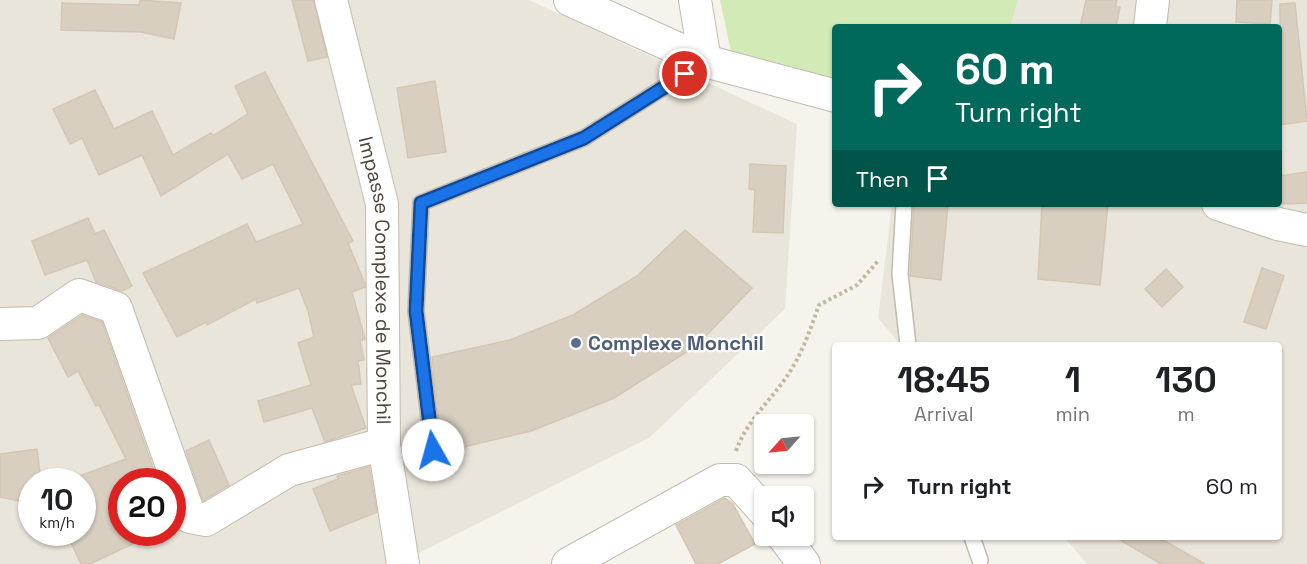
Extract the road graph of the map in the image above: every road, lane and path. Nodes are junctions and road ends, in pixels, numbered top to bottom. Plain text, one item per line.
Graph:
1 (331, 0) edge
2 (573, 0) edge
3 (695, 0) edge
4 (1154, 0) edge
5 (1150, 24) edge
6 (705, 61) junction
7 (832, 95) edge
8 (904, 207) edge
9 (1227, 207) edge
10 (1307, 230) edge
11 (886, 253) dead end
12 (0, 324) edge
13 (908, 342) edge
14 (384, 444) junction
15 (433, 450) dead end
16 (720, 480) junction
17 (754, 500) edge
18 (973, 540) edge
19 (790, 546) edge
20 (980, 560) dead end
21 (403, 564) edge
22 (568, 564) edge
23 (804, 564) edge

1 - 14 street, Impasse Complexe de Monchil
2 - 6 street
3 - 6 street
4 - 5 street
6 - 7 street
6 - 15 lane
8 - 13 lane
9 - 10 street
11 - 16 path
12 - 14 street
14 - 21 street, Impasse Complexe de Monchil
16 - 17 street
16 - 22 street
18 - 20 lane
19 - 23 street

